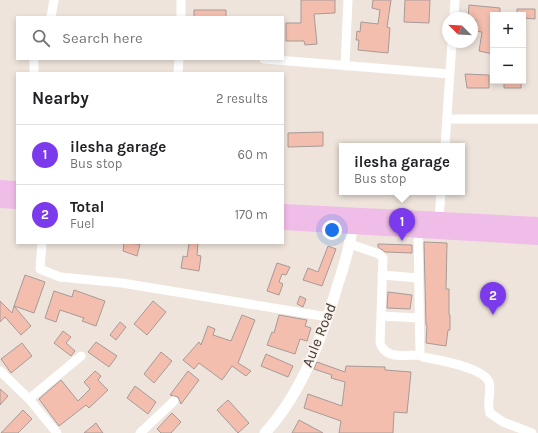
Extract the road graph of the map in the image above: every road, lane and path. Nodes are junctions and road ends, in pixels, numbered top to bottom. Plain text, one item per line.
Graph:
1 (54, 0) edge
2 (181, 0) edge
3 (348, 0) edge
4 (455, 0) edge
5 (454, 12) edge
6 (51, 16) edge
7 (181, 16) edge
8 (452, 48) edge
9 (34, 60) edge
10 (179, 60) edge
11 (276, 60) edge
12 (345, 66) junction
13 (34, 72) edge
14 (178, 72) edge
15 (450, 74) junction
16 (538, 113) edge
17 (447, 119) junction
18 (538, 119) edge
19 (445, 143) edge
20 (16, 188) edge
21 (0, 194) edge
22 (441, 195) edge
23 (16, 202) edge
24 (284, 211) edge
25 (439, 219) junction
26 (284, 223) edge
27 (538, 224) edge
28 (352, 228) junction
29 (418, 231) junction
30 (538, 238) edge
31 (42, 244) edge
32 (350, 244) junction
33 (382, 275) junction
34 (418, 278) junction
35 (381, 316) junction
36 (328, 317) junction
37 (419, 318) junction
38 (420, 355) junction
39 (81, 356) dead end
40 (0, 370) edge
41 (29, 399) junction
42 (174, 401) dead end
43 (57, 433) edge
44 (140, 433) edge
45 (265, 433) edge
46 (532, 433) edge

1 - 6 street
2 - 7 street
3 - 12 street
4 - 5 street
8 - 15 street
9 - 13 street
10 - 14 street
11 - 12 street
12 - 15 street
15 - 17 street
16 - 18 street
17 - 18 street
17 - 19 street
20 - 21 main road
21 - 23 main road
22 - 25 street
24 - 25 main road
25 - 27 main road
26 - 28 main road
28 - 29 main road
28 - 32 street, Aule Road
29 - 30 main road
29 - 34 street
31 - 36 street
32 - 33 street
32 - 36 street, Aule Road
33 - 34 street
33 - 35 street
34 - 37 street
35 - 37 street
35 - 38 street
36 - 45 street, Aule Road
37 - 38 street
38 - 46 street
39 - 41 street
40 - 41 street
41 - 43 street
42 - 44 street

